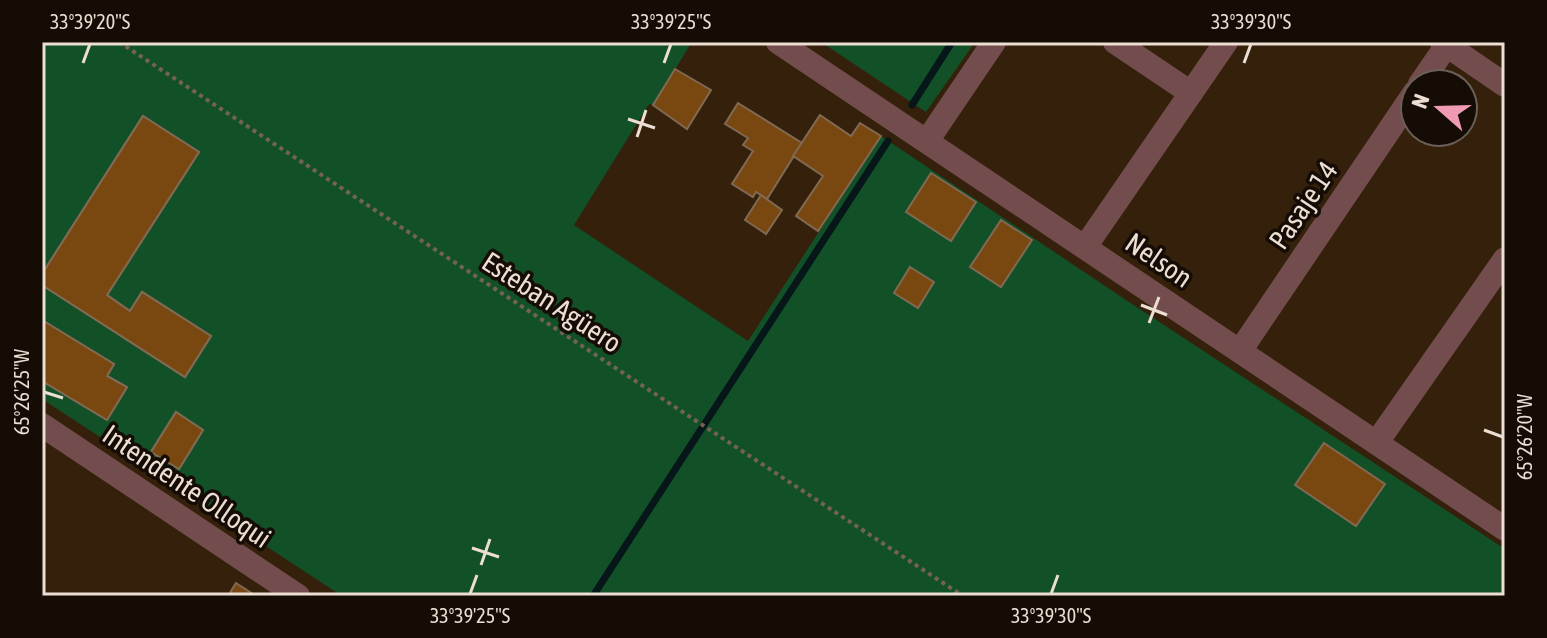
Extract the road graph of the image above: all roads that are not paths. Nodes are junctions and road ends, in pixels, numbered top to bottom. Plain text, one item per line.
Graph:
1 (778, 42) edge
2 (994, 42) edge
3 (1115, 42) edge
4 (1226, 42) edge
5 (1446, 43) edge
6 (1430, 68) edge
7 (1505, 85) edge
8 (1191, 93) junction
9 (1399, 116) edge
10 (927, 141) junction
11 (1085, 247) junction
12 (1505, 259) edge
13 (1240, 351) junction
14 (42, 425) edge
15 (1377, 442) junction
16 (1505, 529) edge
17 (298, 596) edge

1 - 10 street, Nelson
2 - 10 street
3 - 8 street
4 - 8 street
5 - 6 street
5 - 7 street
8 - 11 street
9 - 13 street, Pasaje 14
10 - 11 street, Nelson
11 - 13 street, Nelson
12 - 15 street
13 - 15 street, Nelson
14 - 17 street, Intendente Olloqui
15 - 16 street, Nelson

